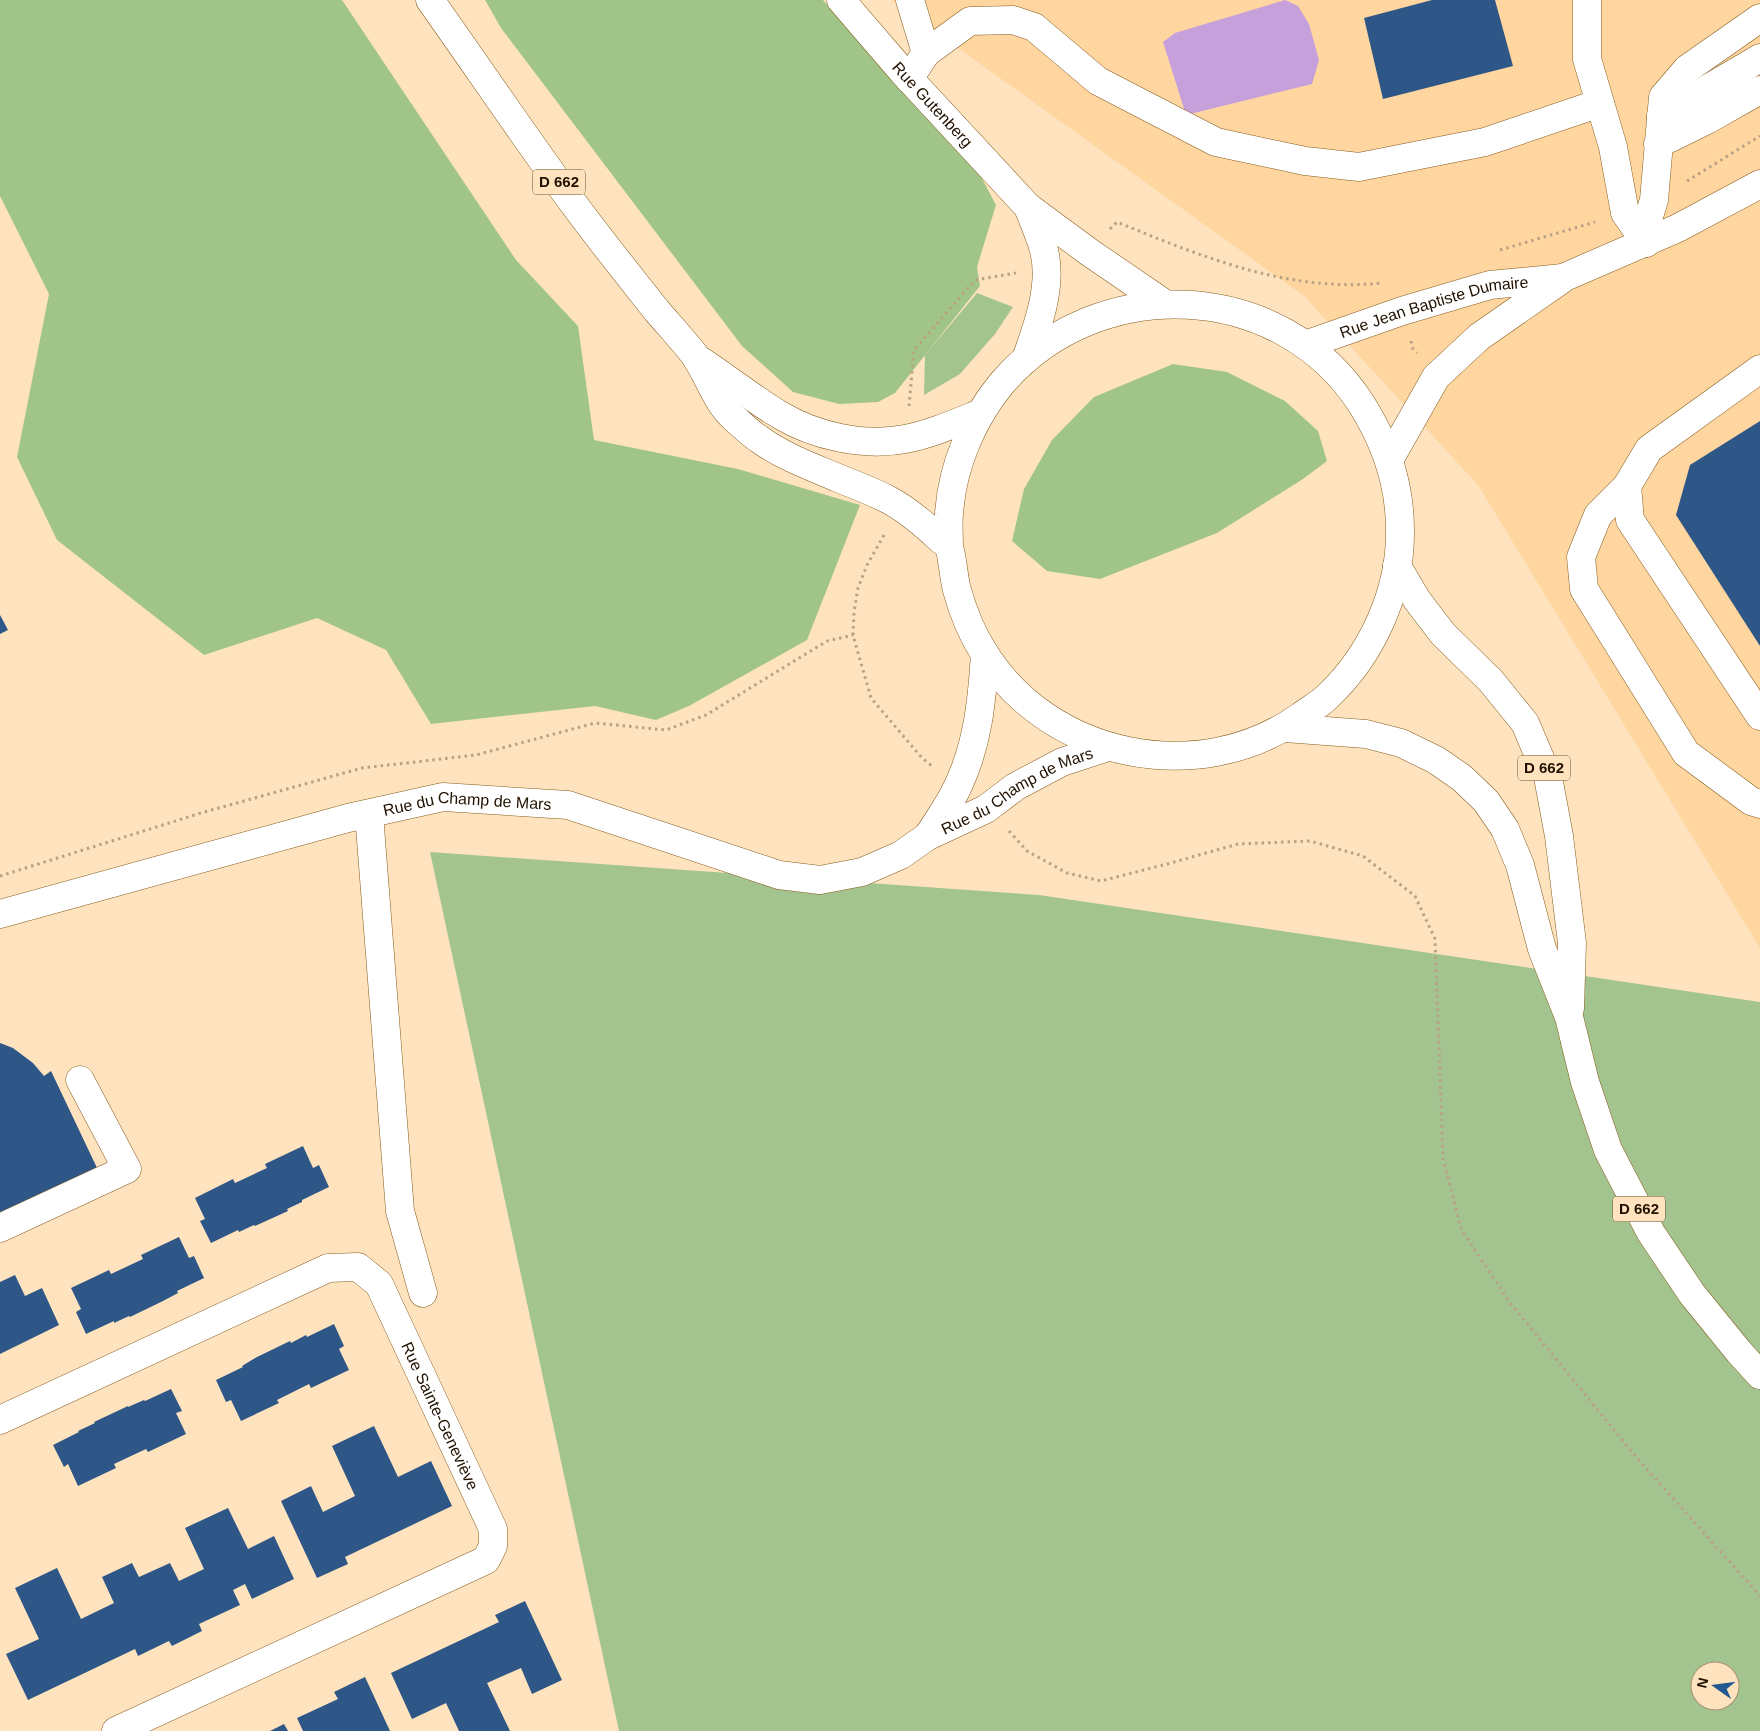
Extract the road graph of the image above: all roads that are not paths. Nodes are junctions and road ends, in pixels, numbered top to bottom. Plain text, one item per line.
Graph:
1 (430, 0) edge
2 (841, 0) edge
3 (910, 0) edge
4 (1587, 0) edge
5 (1760, 18) edge
6 (926, 53) junction
7 (1760, 58) edge
8 (909, 79) junction
9 (1760, 90) edge
10 (1600, 103) junction
11 (1661, 116) junction
12 (1658, 144) junction
13 (1760, 185) edge
14 (1028, 207) junction
15 (1646, 243) junction
16 (1565, 277) junction
17 (1165, 304) junction
18 (1304, 345) junction
19 (696, 357) junction
20 (1026, 359) junction
21 (1760, 369) edge
22 (981, 413) junction
23 (1389, 460) junction
24 (1627, 486) junction
25 (949, 547) junction
26 (1398, 566) junction
27 (985, 654) junction
28 (1760, 716) edge
29 (1285, 728) junction
30 (1108, 747) junction
31 (1760, 804) edge
32 (369, 814) junction
33 (928, 836) junction
34 (0, 914) edge
35 (1569, 1017) junction
36 (80, 1080) dead end
37 (0, 1228) edge
38 (423, 1292) dead end
39 (1760, 1374) edge
40 (0, 1420) edge
41 (116, 1731) edge

1 - 19 main road, D 662
2 - 8 main road, Rue Gutenberg
3 - 6 main road
4 - 10 main road
5 - 11 main road
6 - 8 main road
6 - 10 main road
7 - 11 main road
8 - 14 main road, Rue Gutenberg
9 - 12 main road
10 - 15 main road
11 - 12 main road
12 - 15 main road
13 - 15 main road, Rue Jean Baptiste Dumaire
14 - 17 main road, Rue Gutenberg
14 - 20 main road, Rue Gutenberg
15 - 16 main road, Rue Jean Baptiste Dumaire
16 - 18 main road, Rue Jean Baptiste Dumaire
16 - 23 main road, Rue Jean Baptiste Dumaire
17 - 18 main road
17 - 20 main road
18 - 23 main road
19 - 22 main road, D 662
19 - 25 main road, D 662
20 - 22 main road
21 - 24 main road
22 - 25 main road
23 - 26 main road
24 - 28 main road
24 - 31 main road
25 - 27 main road
26 - 29 main road
26 - 35 main road, D 662
27 - 30 main road
27 - 33 main road, Rue du Champ de Mars
29 - 30 main road
29 - 35 main road, D 662
30 - 33 main road, Rue du Champ de Mars
32 - 33 main road, Rue du Champ de Mars
32 - 34 main road, Rue du Champ de Mars
32 - 38 main road
35 - 39 main road, D 662
36 - 37 main road
40 - 41 main road, Rue Sainte-Geneviève

